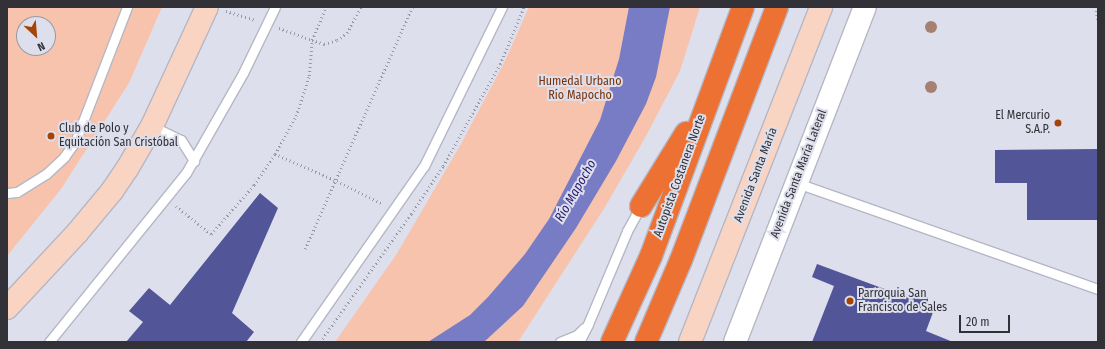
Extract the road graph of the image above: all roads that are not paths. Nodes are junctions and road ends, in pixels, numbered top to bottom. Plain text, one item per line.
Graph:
1 (127, 7) edge
2 (207, 7) edge
3 (275, 7) edge
4 (502, 7) edge
5 (743, 7) edge
6 (777, 7) edge
7 (821, 7) edge
8 (865, 7) edge
9 (710, 97) junction
10 (152, 126) junction
11 (194, 161) junction
12 (796, 183) junction
13 (7, 193) edge
14 (641, 206) joint
15 (1098, 289) edge
16 (7, 308) edge
17 (588, 324) junction
18 (49, 342) edge
19 (301, 342) edge
20 (560, 342) edge
21 (579, 342) edge
22 (612, 342) edge
23 (646, 342) edge
24 (690, 342) edge
25 (735, 342) edge

1 - 13 lane
2 - 10 main road
3 - 11 lane
4 - 19 lane
5 - 9 highway, Autopista Costanera Norte
6 - 23 highway
7 - 24 main road, Avenida Santa María
8 - 12 street, Avenida Santa María Lateral
9 - 14 highway
9 - 22 highway, Autopista Costanera Norte
10 - 11 lane
10 - 16 main road
11 - 18 lane
12 - 15 lane
12 - 25 street, Avenida Santa María Lateral
14 - 17 lane
17 - 20 lane
17 - 21 lane

